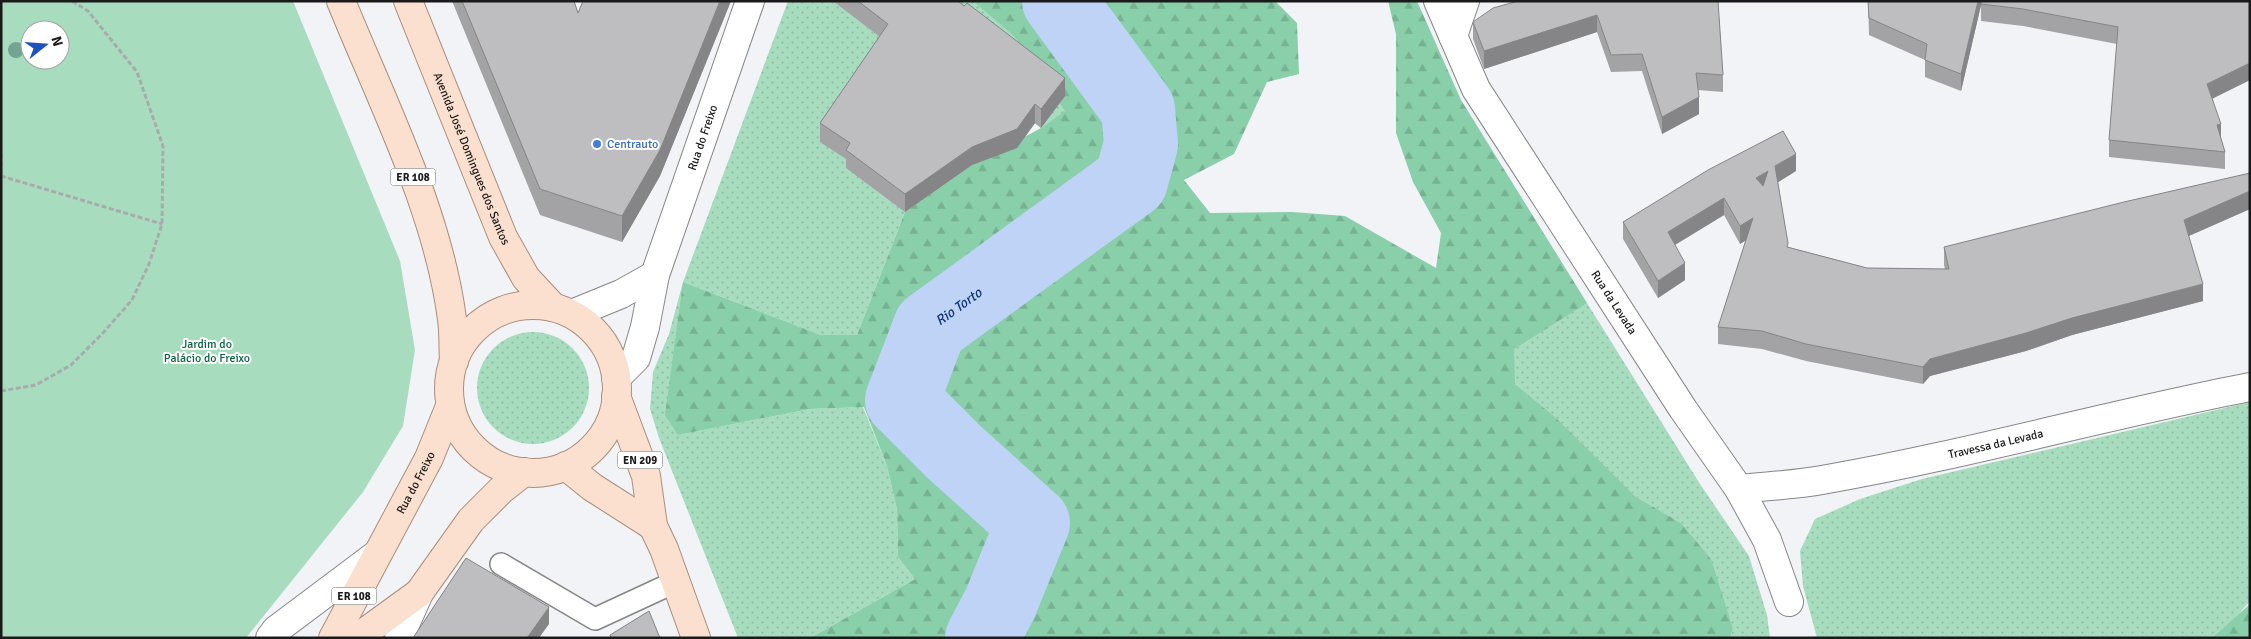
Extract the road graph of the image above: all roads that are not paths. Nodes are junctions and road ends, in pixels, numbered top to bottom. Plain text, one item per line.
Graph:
1 (341, 1) edge
2 (408, 1) edge
3 (750, 1) edge
4 (1438, 1) edge
5 (1465, 1) edge
6 (1453, 36) junction
7 (655, 275) junction
8 (562, 310) junction
9 (454, 361) junction
10 (2250, 386) edge
11 (616, 387) junction
12 (450, 406) junction
13 (566, 466) junction
14 (524, 472) junction
15 (1739, 489) junction
16 (653, 526) junction
17 (376, 555) junction
18 (502, 564) dead end
19 (675, 582) junction
20 (420, 593) junction
21 (1789, 602) dead end
22 (270, 638) edge
23 (333, 638) edge
24 (357, 638) edge
25 (399, 638) edge
26 (696, 638) edge

1 - 9 main road, ER 108
2 - 8 main road, Avenida José Domingues dos Santos / ER 108
3 - 7 street, Rua do Freixo
4 - 6 street, Rua da Levada
5 - 6 street
6 - 15 street, Rua da Levada
7 - 8 street
7 - 11 street, Rua do Freixo
8 - 9 main road, ER 108
8 - 11 main road, ER 108
9 - 12 main road, ER 108
10 - 15 street, Travessa da Levada
11 - 13 main road, ER 108
11 - 16 main road, EN 209
12 - 14 main road, ER 108
12 - 17 main road, Rua do Freixo / ER 108
13 - 14 main road, ER 108
13 - 16 main road
14 - 20 main road, ER 108
15 - 21 street, Rua da Levada
16 - 19 main road, EN 209
17 - 22 street, Rua do Freixo
17 - 23 main road, Rua do Freixo / ER 108
18 - 19 lane
19 - 26 main road, EN 209
20 - 24 main road, ER 108
20 - 25 street

